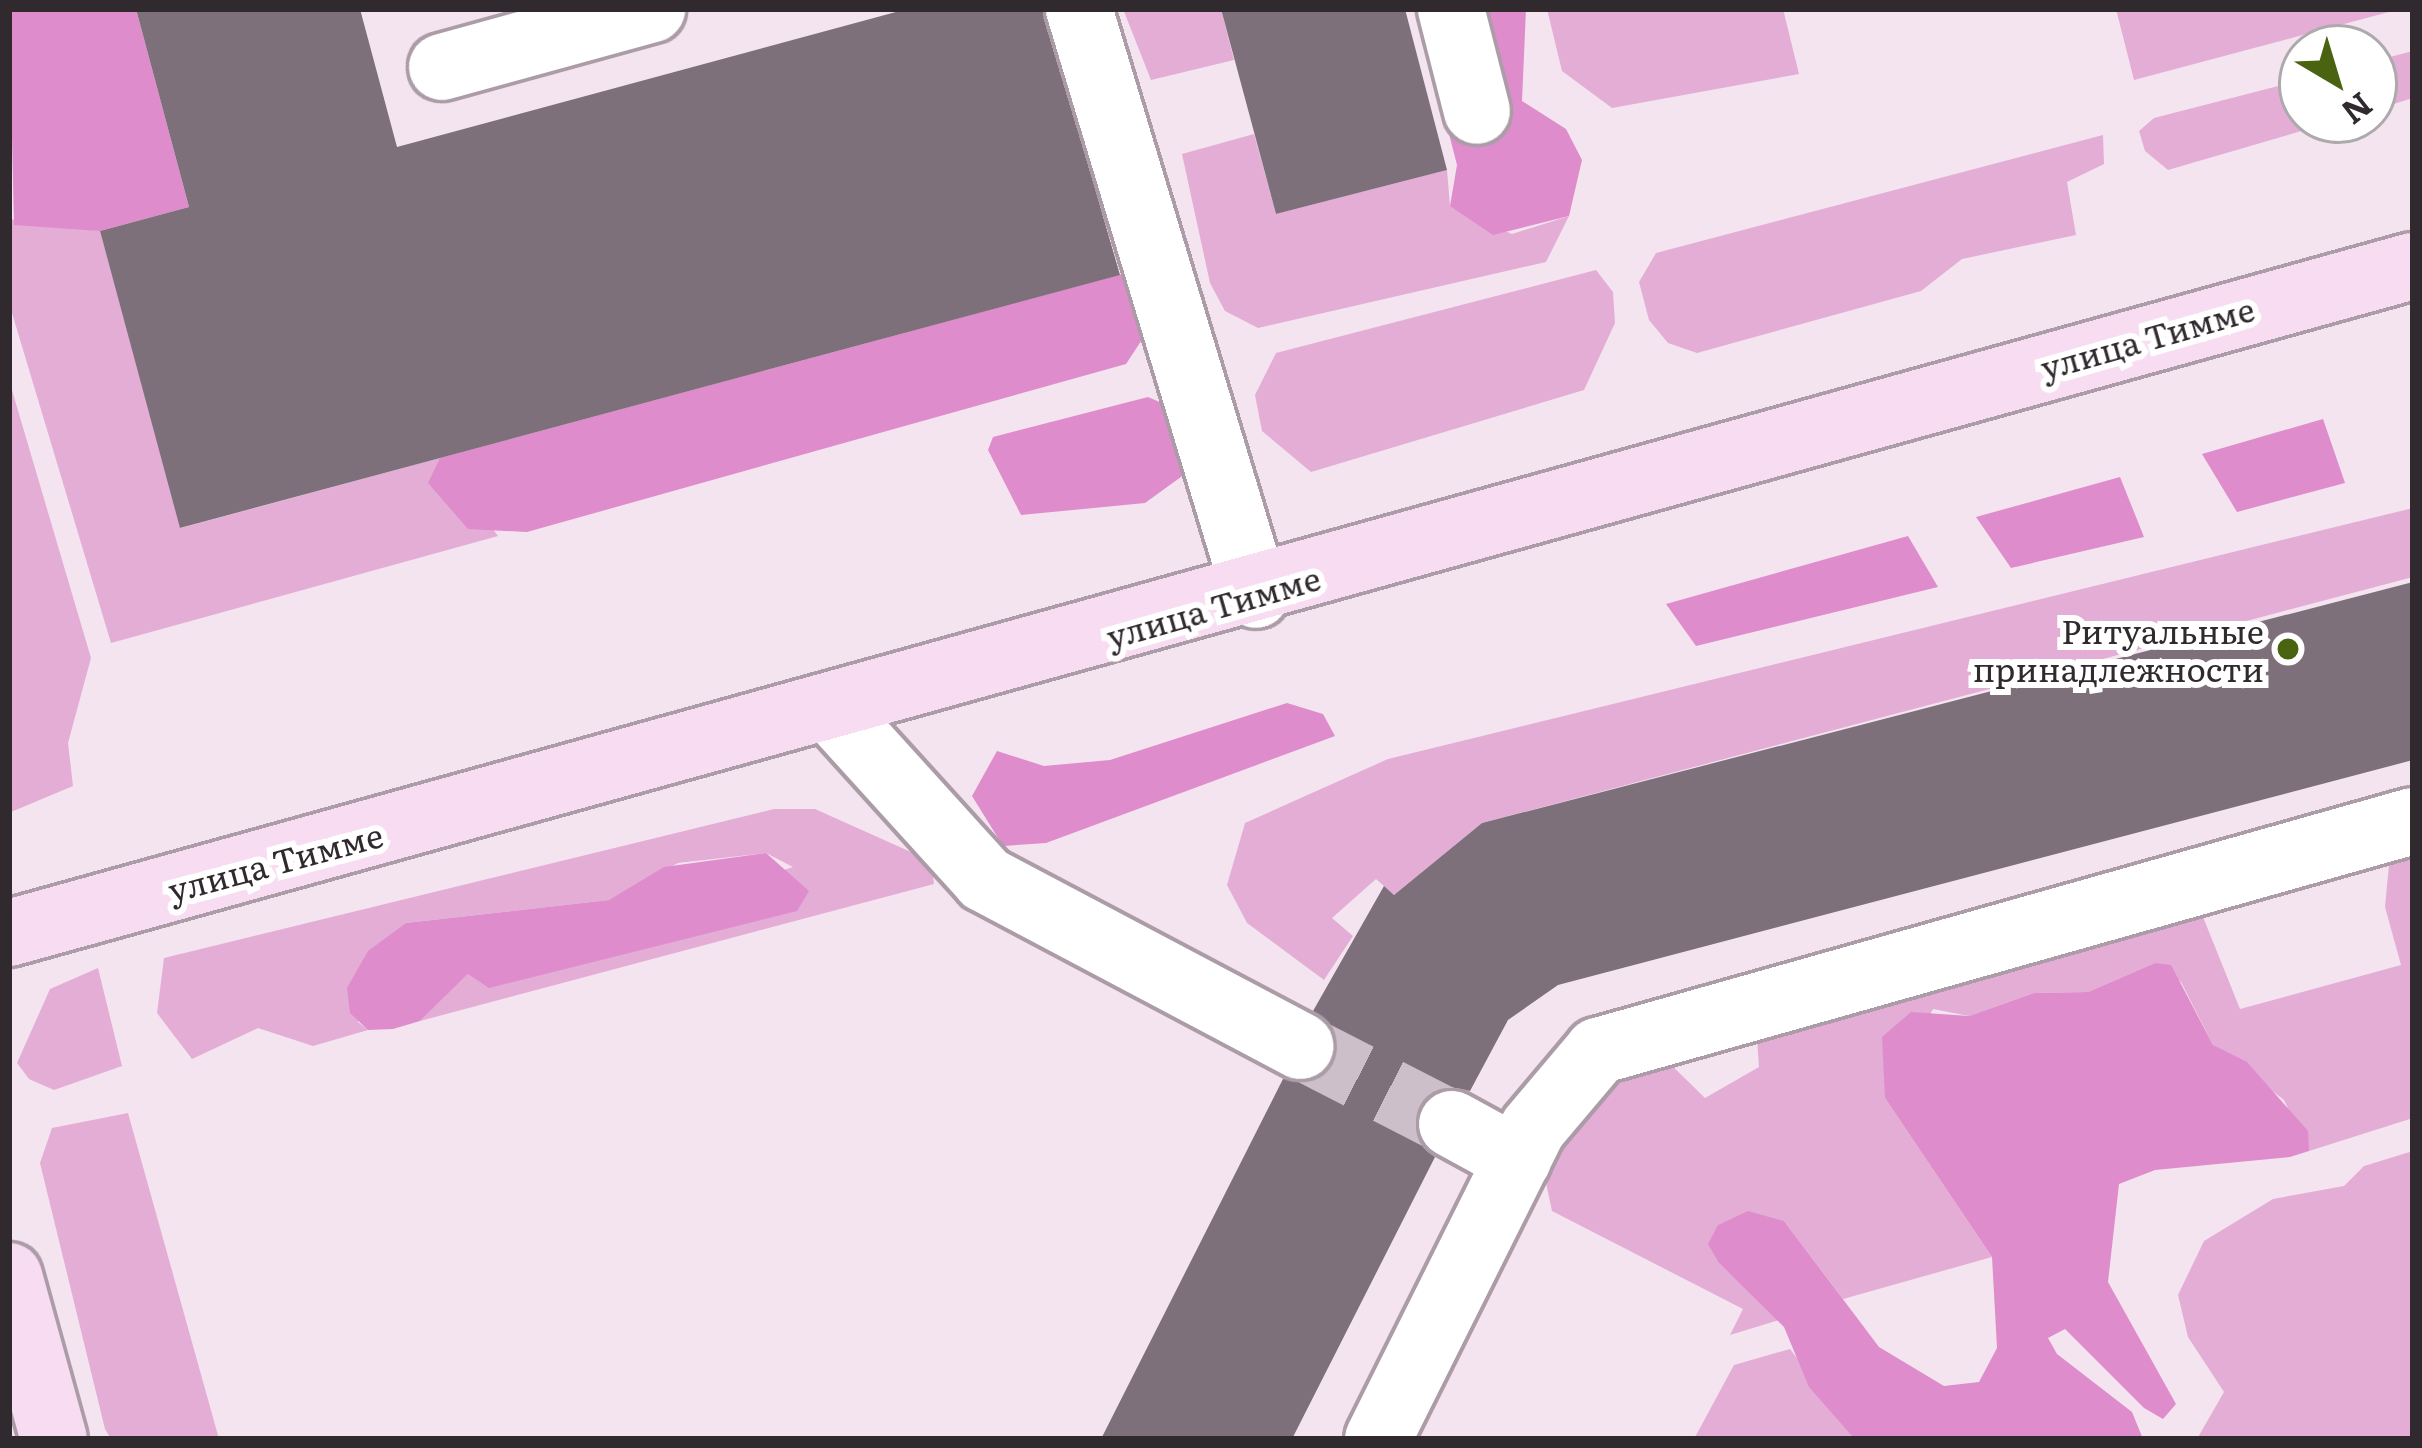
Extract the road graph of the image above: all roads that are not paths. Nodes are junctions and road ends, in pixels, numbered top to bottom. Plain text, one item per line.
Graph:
1 (652, 9) edge
2 (1079, 9) edge
3 (1451, 9) edge
4 (442, 67) dead end
5 (1477, 111) dead end
6 (2396, 264) edge
7 (1256, 595) junction
8 (832, 710) junction
9 (2413, 821) edge
10 (9, 933) edge
11 (1300, 1046) tunnel mouth
12 (1452, 1124) tunnel mouth
13 (1518, 1160) junction
14 (9, 1276) edge
15 (54, 1439) edge
16 (1378, 1439) edge

1 - 4 lane
2 - 7 lane
3 - 5 lane
6 - 7 main road, улица Тимме
7 - 8 main road, улица Тимме
8 - 10 main road, улица Тимме
8 - 11 lane
9 - 13 lane
12 - 13 lane
13 - 16 lane
14 - 15 main road

